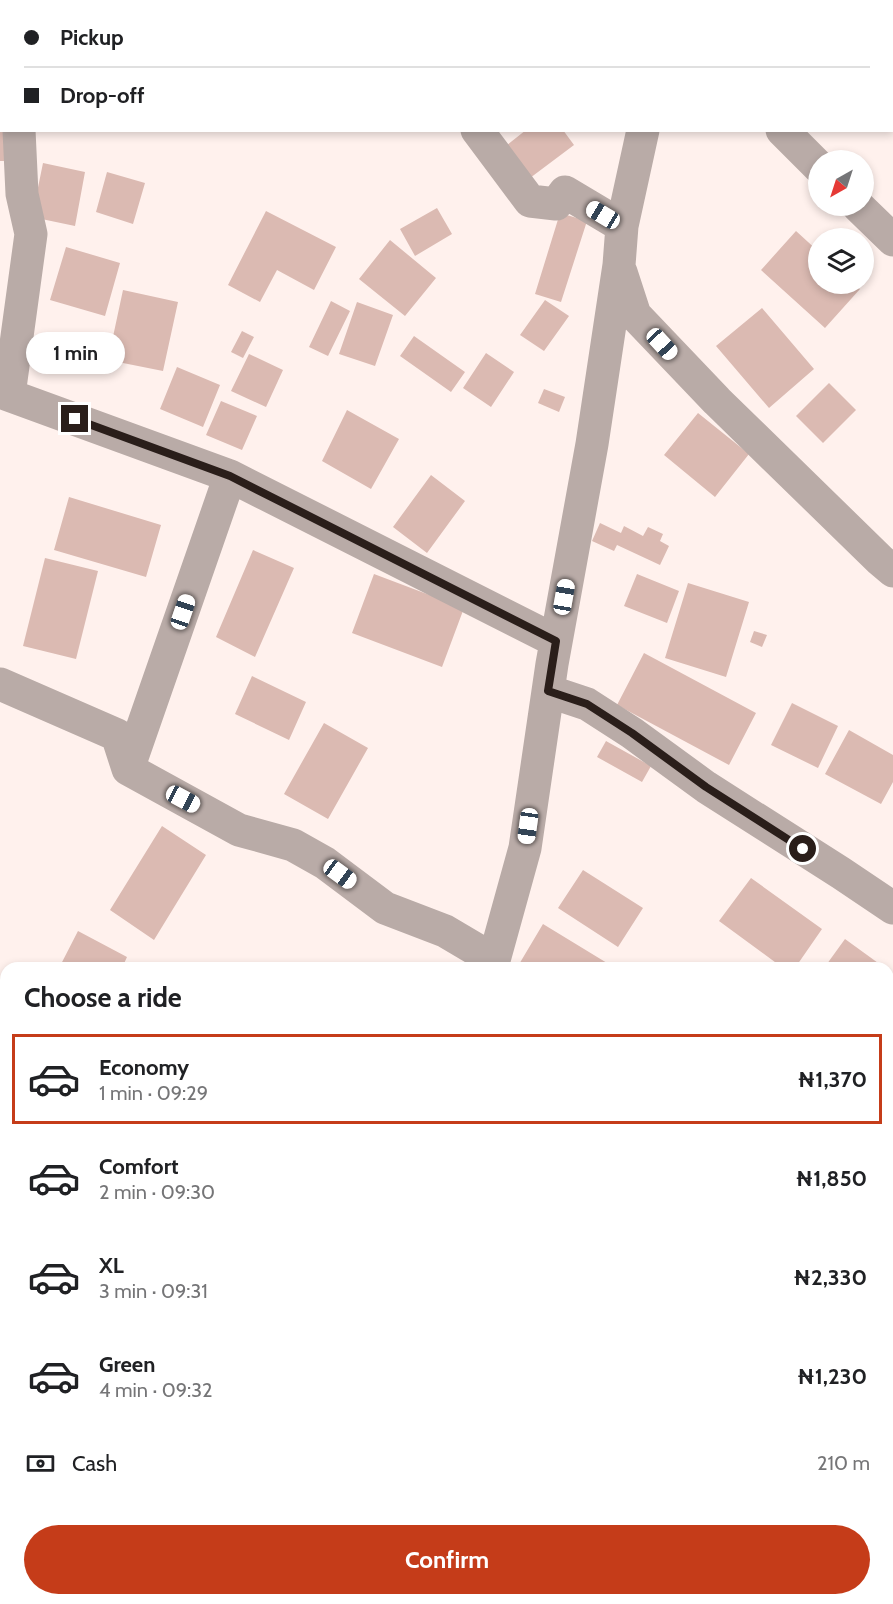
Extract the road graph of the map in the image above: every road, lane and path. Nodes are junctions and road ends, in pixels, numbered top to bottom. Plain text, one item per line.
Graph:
1 (19, 132) edge
2 (478, 132) edge
3 (643, 132) edge
4 (784, 132) edge
5 (808, 156) edge
6 (868, 216) edge
7 (622, 226) junction
8 (893, 240) edge
9 (620, 265) junction
10 (5, 393) edge
11 (230, 476) junction
12 (893, 571) edge
13 (556, 641) junction
14 (0, 684) edge
15 (548, 691) junction
16 (128, 770) junction
17 (893, 908) edge
18 (491, 962) edge
19 (495, 962) edge

1 - 10 street
2 - 7 street
3 - 7 street
4 - 5 street
6 - 8 street
7 - 9 street
9 - 12 street
9 - 13 street
10 - 11 street
11 - 13 street
11 - 16 street
13 - 15 street
14 - 16 street
15 - 17 street
15 - 19 street
16 - 18 street

